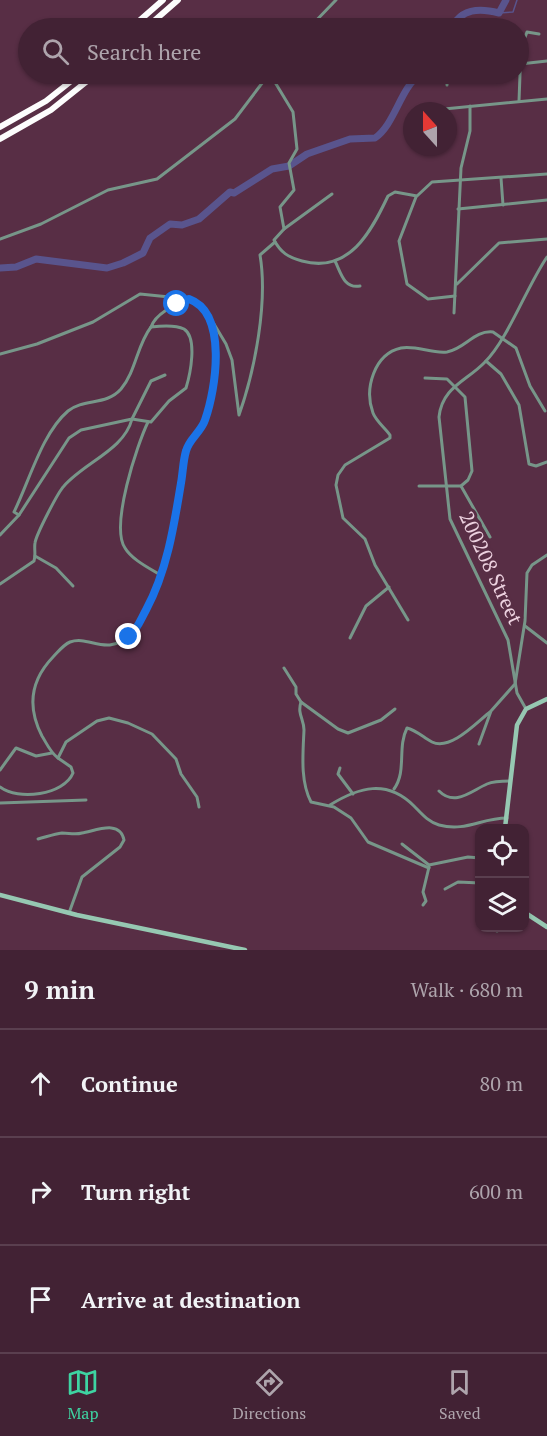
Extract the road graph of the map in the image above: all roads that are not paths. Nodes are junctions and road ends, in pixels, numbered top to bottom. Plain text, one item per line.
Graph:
1 (163, 0) edge
2 (178, 0) edge
3 (336, 0) edge
4 (142, 18) edge
5 (157, 18) edge
6 (319, 18) edge
7 (529, 33) edge
8 (539, 34) dead end
9 (547, 62) edge
10 (529, 63) edge
11 (67, 84) edge
12 (84, 84) edge
13 (262, 84) edge
14 (276, 84) edge
15 (519, 84) edge
16 (547, 99) edge
17 (519, 101) junction
18 (470, 106) junction
19 (457, 107) edge
20 (0, 127) edge
21 (0, 139) edge
22 (547, 174) edge
23 (501, 178) junction
24 (460, 181) junction
25 (332, 194) dead end
26 (417, 196) junction
27 (547, 200) edge
28 (503, 205) junction
29 (458, 209) junction
30 (284, 229) junction
31 (0, 239) edge
32 (547, 239) edge
33 (273, 244) junction
34 (547, 257) edge
35 (335, 261) junction
36 (456, 285) junction
37 (360, 286) dead end
38 (455, 296) junction
39 (189, 299) junction
40 (454, 313) dead end
41 (211, 320) junction
42 (151, 327) junction
43 (502, 336) junction
44 (0, 354) edge
45 (486, 362) junction
46 (165, 375) dead end
47 (425, 378) dead end
48 (455, 384) junction
49 (545, 411) dead end
50 (132, 419) junction
51 (148, 422) junction
52 (547, 462) edge
53 (419, 486) dead end
54 (461, 486) junction
55 (444, 487) junction
56 (20, 515) junction
57 (0, 535) edge
58 (490, 537) dead end
59 (547, 555) edge
60 (35, 556) junction
61 (162, 576) junction
62 (0, 584) edge
63 (73, 586) dead end
64 (388, 587) junction
65 (408, 620) dead end
66 (525, 626) junction
67 (350, 638) dead end
68 (547, 643) edge
69 (521, 656) junction
70 (512, 659) junction
71 (284, 668) dead end
72 (515, 684) junction
73 (547, 699) edge
74 (301, 702) junction
75 (395, 709) dead end
76 (526, 709) junction
77 (491, 711) junction
78 (479, 744) dead end
79 (52, 753) junction
80 (58, 758) junction
81 (340, 768) dead end
82 (0, 770) edge
83 (510, 781) junction
84 (0, 788) edge
85 (394, 790) junction
86 (439, 791) dead end
87 (353, 794) junction
88 (86, 800) dead end
89 (0, 803) edge
90 (330, 805) junction
91 (199, 807) dead end
92 (507, 818) junction
93 (506, 824) edge
94 (38, 839) dead end
95 (402, 844) dead end
96 (475, 857) edge
97 (429, 866) junction
98 (475, 883) edge
99 (445, 889) dead end
100 (0, 896) edge
101 (423, 905) dead end
102 (69, 913) junction
103 (529, 915) edge
104 (547, 927) edge
105 (245, 950) edge

1 - 4 highway
2 - 5 highway
3 - 6 street
7 - 8 street
9 - 10 street
11 - 20 highway
12 - 21 highway
13 - 31 street
14 - 30 street
15 - 17 street
16 - 17 street
17 - 18 street
18 - 19 street
18 - 24 street
22 - 23 street
23 - 24 street
23 - 28 street
24 - 26 street
24 - 29 street
25 - 30 street
26 - 35 street
26 - 38 street
27 - 28 street
28 - 29 street
29 - 36 street
30 - 33 street
32 - 36 street
33 - 35 street
33 - 41 street
34 - 43 street, 200208 Street
35 - 37 street
36 - 38 street
38 - 40 street
39 - 41 street
39 - 42 street
39 - 44 street
41 - 61 street
42 - 51 street
42 - 56 street
43 - 45 street, 200208 Street
43 - 49 street
43 - 64 street
45 - 48 street, 200208 Street
45 - 52 street
46 - 50 street
47 - 48 street
48 - 54 street
48 - 55 street, 200208 Street
50 - 51 street
50 - 56 street
50 - 60 street
51 - 61 street
53 - 55 street
54 - 55 street
54 - 58 street
55 - 70 street, 200208 Street
56 - 57 street
59 - 66 street
60 - 62 street
60 - 63 street
61 - 79 street
64 - 65 street
64 - 67 street
66 - 68 street
66 - 69 street
69 - 70 street
69 - 72 street
70 - 72 street, 200208 Street
71 - 74 street
72 - 76 street, 200208 Street
72 - 77 street
73 - 76 street
74 - 75 street
74 - 90 street
76 - 83 street
77 - 78 street
77 - 85 street
79 - 80 street
79 - 82 street
80 - 84 street
80 - 91 street
81 - 87 street
83 - 86 street
83 - 92 street
85 - 87 street
85 - 92 street
87 - 90 street
88 - 89 street
90 - 97 street
92 - 93 street
94 - 102 street
95 - 97 street
96 - 97 street
97 - 101 street
98 - 99 street
100 - 102 street
102 - 105 street
103 - 104 street

